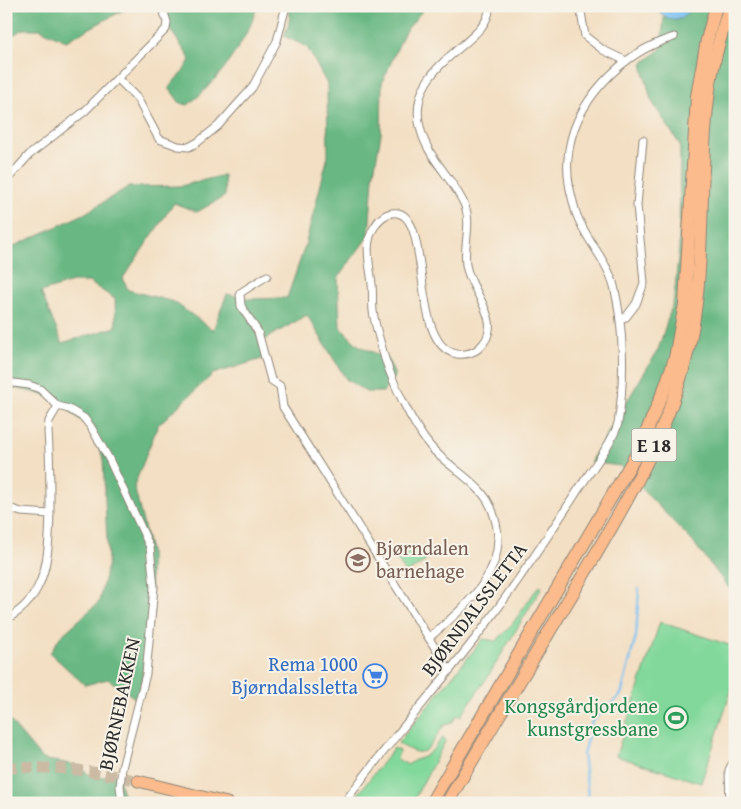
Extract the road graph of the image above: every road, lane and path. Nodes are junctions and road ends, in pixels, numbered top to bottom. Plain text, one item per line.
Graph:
1 (162, 6) edge
2 (286, 6) edge
3 (489, 6) edge
4 (580, 6) edge
5 (716, 6) edge
6 (730, 6) edge
7 (674, 37) dead end
8 (626, 61) junction
9 (118, 79) junction
10 (643, 140) dead end
11 (6, 181) edge
12 (266, 276) dead end
13 (620, 318) junction
14 (6, 382) edge
15 (58, 406) junction
16 (6, 508) edge
17 (50, 514) junction
18 (6, 618) edge
19 (429, 638) junction
20 (449, 670) junction
21 (735, 759) edge
22 (122, 803) edge
23 (209, 803) edge
24 (227, 803) edge
25 (344, 803) edge
26 (431, 803) edge
27 (447, 803) edge
28 (730, 803) edge

1 - 9 street
2 - 9 street
3 - 19 street
4 - 8 street
5 - 26 highway, E 18
6 - 27 highway, E 18
7 - 8 street
8 - 13 street
9 - 11 street
10 - 13 street
12 - 19 street
13 - 20 street, BJØRNDALSSLETTA
14 - 15 street, BJØRNEBAKKEN
15 - 17 street
15 - 22 street, BJØRNEBAKKEN, bridge
16 - 17 street
17 - 18 street
19 - 20 street
20 - 25 street, BJØRNDALSSLETTA
21 - 28 street
23 - 24 main road

